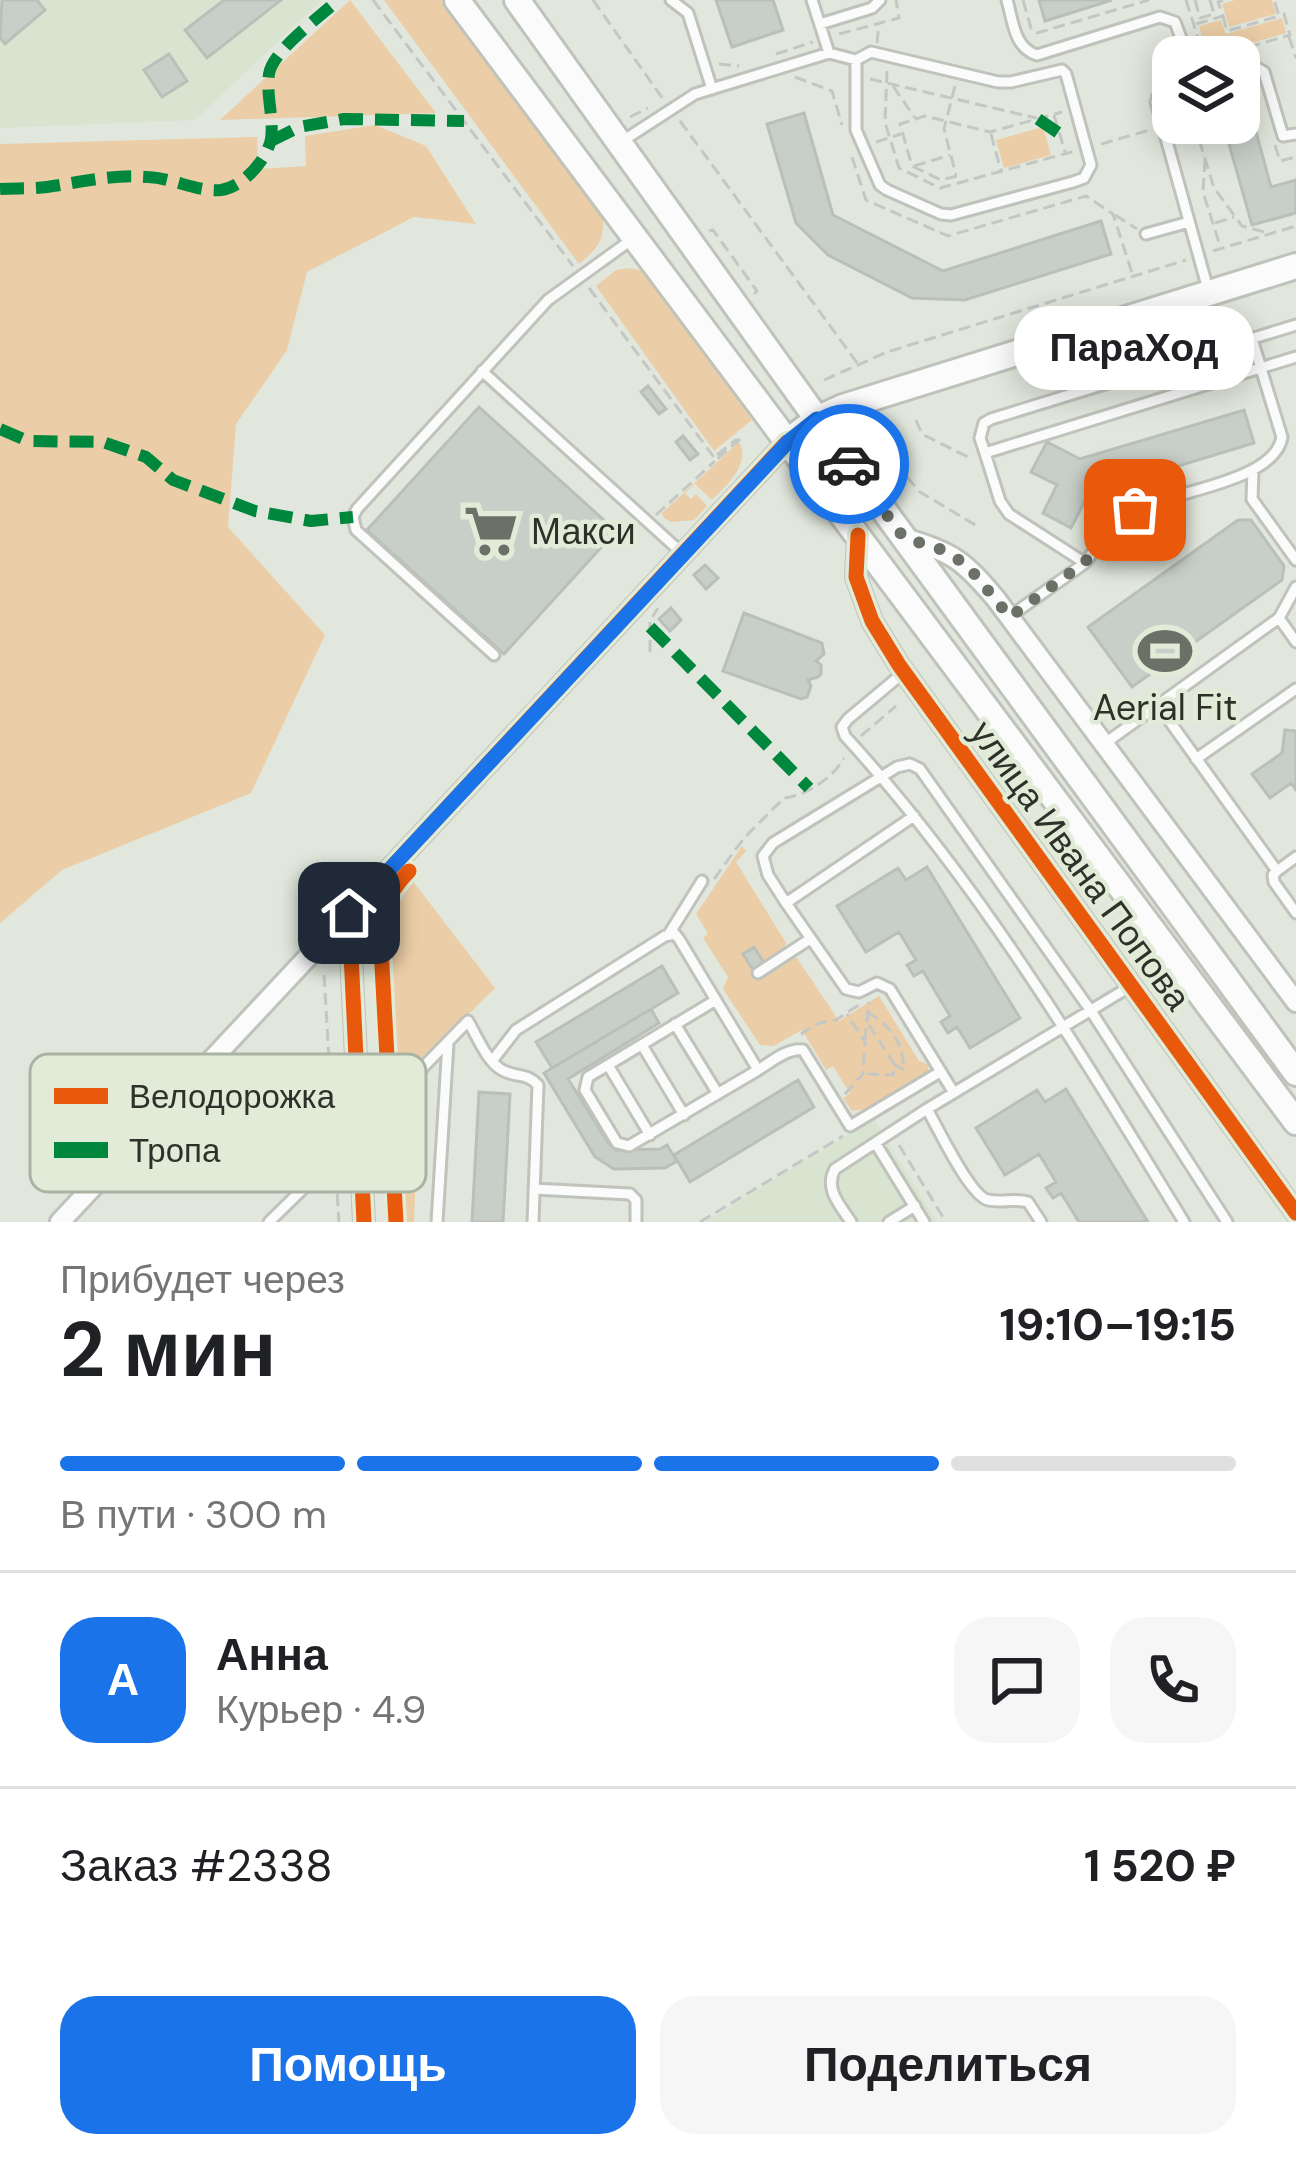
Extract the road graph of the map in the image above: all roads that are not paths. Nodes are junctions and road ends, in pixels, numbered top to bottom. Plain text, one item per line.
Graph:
1 (457, 0) edge
2 (517, 0) edge
3 (671, 0) edge
4 (812, 0) edge
5 (880, 0) edge
6 (1007, 0) edge
7 (820, 24) junction
8 (1180, 36) edge
9 (829, 53) junction
10 (856, 60) junction
11 (1260, 70) edge
12 (712, 89) junction
13 (1296, 134) edge
14 (619, 143) junction
15 (1168, 144) edge
16 (1190, 222) junction
17 (1146, 234) road end
18 (633, 238) junction
19 (1296, 266) edge
20 (1210, 293) junction
21 (1296, 325) edge
22 (1252, 339) junction
23 (1296, 357) edge
24 (1261, 368) junction
25 (482, 371) junction
26 (817, 419) junction
27 (788, 442) junction
28 (985, 453) junction
29 (1253, 470) junction
30 (858, 536) junction
31 (904, 538) junction
32 (683, 554) junction
33 (1296, 560) edge
34 (1085, 562) junction
35 (1296, 587) edge
36 (1010, 617) junction
37 (1279, 619) junction
38 (1296, 642) edge
39 (494, 655) dead end
40 (904, 672) junction
41 (1296, 688) edge
42 (1158, 705) junction
43 (1104, 744) junction
44 (1196, 759) junction
45 (881, 777) junction
46 (914, 816) junction
47 (1296, 857) edge
48 (1277, 871) junction
49 (704, 886) road end
50 (786, 903) junction
51 (349, 913) junction
52 (1296, 913) edge
53 (669, 934) junction
54 (810, 939) junction
55 (758, 973) dead end
56 (1131, 986) junction
57 (716, 1000) junction
58 (1296, 1002) edge
59 (1090, 1011) junction
60 (676, 1024) junction
61 (1064, 1027) junction
62 (448, 1042) junction
63 (642, 1045) junction
64 (217, 1054) edge
65 (355, 1054) edge
66 (492, 1061) junction
67 (426, 1064) edge
68 (608, 1065) junction
69 (758, 1070) junction
70 (940, 1072) junction
71 (1296, 1073) edge
72 (954, 1093) junction
73 (718, 1094) junction
74 (927, 1109) junction
75 (684, 1114) junction
76 (1296, 1122) edge
77 (650, 1135) junction
78 (876, 1144) junction
79 (533, 1189) junction
80 (88, 1192) edge
81 (298, 1192) edge
82 (362, 1192) edge
83 (915, 1206) junction
84 (1296, 1213) edge
85 (60, 1222) edge
86 (268, 1222) edge
87 (364, 1222) edge
88 (437, 1222) edge
89 (533, 1222) edge
90 (636, 1222) edge
91 (850, 1222) edge
92 (889, 1222) edge
93 (924, 1222) edge
94 (1041, 1222) edge
95 (1184, 1222) edge
96 (1227, 1222) edge

1 - 18 main road, улица Ивана Попова
2 - 14 main road, улица Ивана Попова
3 - 12 lane
4 - 7 lane
5 - 7 lane
6 - 8 lane
7 - 9 lane
9 - 10 lane
9 - 12 lane
10 - 10 lane
11 - 13 lane
12 - 14 lane
14 - 26 main road, улица Ивана Попова
15 - 16 lane
16 - 17 lane
16 - 20 lane
18 - 25 lane
18 - 27 main road, улица Ивана Попова
19 - 20 main road
20 - 26 main road
21 - 22 lane
22 - 24 lane
22 - 28 lane
23 - 24 lane
24 - 28 lane
24 - 29 lane
25 - 32 lane
25 - 39 lane
26 - 27 main road
26 - 31 main road, улица Ивана Попова
27 - 30 main road, улица Ивана Попова
27 - 32 street
28 - 34 lane
29 - 33 lane
29 - 34 lane
30 - 40 street, улица Ивана Попова
30 - 76 main road, улица Ивана Попова
31 - 36 street
31 - 71 main road, улица Ивана Попова
32 - 51 street
34 - 36 lane
35 - 37 lane
36 - 43 street
37 - 38 lane
37 - 42 lane
40 - 45 lane
40 - 56 street, улица Ивана Попова
41 - 44 lane
42 - 43 lane
42 - 44 lane
43 - 58 street
44 - 48 lane
45 - 46 lane
45 - 50 lane
45 - 59 lane
46 - 50 lane
46 - 61 lane
47 - 48 lane
48 - 52 lane
49 - 53 lane
50 - 54 lane
51 - 64 street
51 - 65 street
53 - 57 lane
53 - 66 lane
54 - 55 lane
54 - 70 lane
56 - 59 lane
56 - 84 street, улица Ивана Попова
57 - 60 lane
57 - 69 lane
59 - 61 lane
59 - 96 lane
60 - 63 lane
60 - 73 lane
61 - 72 lane
61 - 95 lane
62 - 66 lane
62 - 67 lane
62 - 88 lane
63 - 68 lane
63 - 75 lane
66 - 79 lane
68 - 77 lane
68 - 77 lane
69 - 70 lane
69 - 73 lane
70 - 72 lane
72 - 74 lane
73 - 75 lane
74 - 78 lane
74 - 94 lane
75 - 77 lane
78 - 83 lane
78 - 91 lane
79 - 89 lane
79 - 90 lane
80 - 85 street
81 - 86 lane
82 - 87 street
83 - 92 lane
83 - 93 lane

